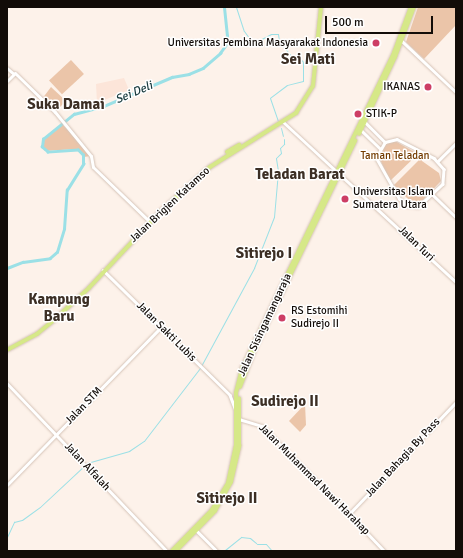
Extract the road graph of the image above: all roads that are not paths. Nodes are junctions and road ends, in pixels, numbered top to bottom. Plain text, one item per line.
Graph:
1 (320, 7) edge
2 (412, 7) edge
3 (401, 40) junction
4 (7, 68) edge
5 (13, 73) junction
6 (7, 81) edge
7 (456, 92) edge
8 (363, 121) junction
9 (281, 123) junction
10 (360, 128) junction
11 (385, 142) junction
12 (456, 143) edge
13 (380, 148) junction
14 (438, 161) junction
15 (338, 174) junction
16 (182, 191) junction
17 (433, 195) junction
18 (456, 217) edge
19 (149, 221) junction
20 (104, 271) junction
21 (456, 282) edge
22 (161, 327) junction
23 (7, 349) edge
24 (7, 382) edge
25 (236, 393) junction
26 (230, 395) junction
27 (456, 402) edge
28 (237, 412) junction
29 (239, 419) junction
30 (56, 434) junction
31 (7, 485) edge
32 (224, 495) junction
33 (349, 514) junction
34 (196, 530) junction
35 (168, 551) edge
36 (172, 551) edge
37 (176, 551) edge
38 (217, 551) edge
39 (384, 551) edge

1 - 9 main road, Jalan Brigjen Katamso
2 - 3 main road, Jalan Sisingamangaraja
3 - 7 street
3 - 8 main road, Jalan Sisingamangaraja
4 - 5 street
5 - 6 main road
5 - 19 main road
8 - 10 main road, Jalan Sisingamangaraja
8 - 11 street
9 - 15 main road, Jalan Turi
9 - 16 main road, Jalan Brigjen Katamso
10 - 13 street
10 - 15 main road, Jalan Sisingamangaraja
11 - 13 street
11 - 14 street
12 - 14 street
13 - 17 street
14 - 17 street
15 - 21 main road, Jalan Turi
15 - 25 main road, Jalan Sisingamangaraja
15 - 29 main road, Jalan Sisingamangaraja
16 - 19 main road, Jalan Brigjen Katamso
16 - 20 main road, Jalan Brigjen Katamso
17 - 18 street
19 - 20 main road, Jalan Brigjen Katamso
20 - 22 street, Jalan Sakti Lubis
20 - 23 main road, Jalan Brigjen Katamso
22 - 26 street, Jalan Sakti Lubis
22 - 30 street, Jalan STM
24 - 30 street, Jalan Alfalah
25 - 26 street
25 - 28 main road, Jalan Sisingamangaraja
26 - 28 street, Jalan Sakti Lubis
27 - 33 main road, Jalan Bahagia By Pass
28 - 32 main road, Jalan Sisingamangaraja
29 - 32 main road, Jalan Sisingamangaraja
29 - 33 street, Jalan Muhammad Nawi Harahap
30 - 31 street, Jalan STM
30 - 35 street, Jalan Alfalah
32 - 34 main road, Jalan Sisingamangaraja
32 - 36 main road, Jalan Sisingamangaraja
33 - 39 main road, Jalan Muhammad Nawi Harahap
34 - 37 main road, Jalan Sisingamangaraja
34 - 38 street

